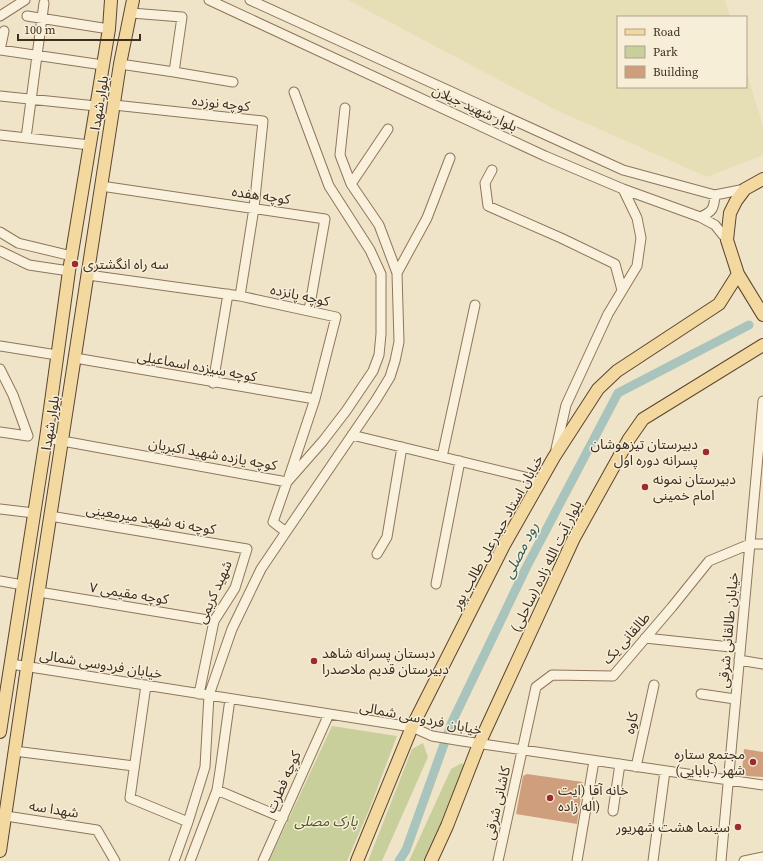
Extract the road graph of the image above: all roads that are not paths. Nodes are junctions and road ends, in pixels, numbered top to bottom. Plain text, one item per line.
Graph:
1 (25, 0) edge
2 (111, 0) edge
3 (133, 0) edge
4 (210, 0) edge
5 (250, 0) edge
6 (44, 3) dead end
7 (110, 13) junction
8 (131, 13) junction
9 (0, 16) edge
10 (27, 16) dead end
11 (42, 18) junction
12 (109, 29) junction
13 (4, 31) dead end
14 (0, 50) edge
15 (37, 55) junction
16 (120, 64) junction
17 (103, 65) junction
18 (174, 72) junction
19 (233, 82) dead end
20 (294, 92) dead end
21 (0, 96) edge
22 (31, 99) junction
23 (114, 105) junction
24 (96, 106) junction
25 (345, 108) dead end
26 (388, 129) dead end
27 (0, 135) edge
28 (26, 138) junction
29 (90, 144) junction
30 (450, 158) dead end
31 (492, 170) dead end
32 (763, 176) edge
33 (763, 179) edge
34 (351, 184) junction
35 (101, 186) junction
36 (623, 189) junction
37 (745, 189) junction
38 (715, 195) junction
39 (254, 208) junction
40 (700, 217) junction
41 (0, 232) edge
42 (726, 240) junction
43 (0, 251) edge
44 (72, 256) junction
45 (69, 271) junction
46 (397, 273) junction
47 (738, 274) junction
48 (88, 275) junction
49 (622, 290) junction
50 (228, 294) junction
51 (240, 296) junction
52 (475, 304) dead end
53 (309, 310) junction
54 (763, 315) edge
55 (763, 345) edge
56 (0, 346) edge
57 (57, 356) junction
58 (75, 358) junction
59 (0, 369) edge
60 (213, 383) junction
61 (315, 399) junction
62 (763, 401) edge
63 (0, 432) edge
64 (352, 435) junction
65 (761, 436) edge
66 (46, 438) junction
67 (63, 441) junction
68 (402, 447) junction
69 (442, 457) junction
70 (554, 457) junction
71 (460, 461) junction
72 (541, 481) junction
73 (287, 482) junction
74 (0, 509) edge
75 (34, 513) junction
76 (50, 516) junction
77 (286, 532) junction
78 (750, 544) junction
79 (763, 544) edge
80 (247, 549) joint
81 (377, 554) dead end
82 (0, 581) edge
83 (436, 584) dead end
84 (23, 585) junction
85 (39, 592) junction
86 (214, 621) junction
87 (645, 638) junction
88 (740, 648) junction
89 (739, 660) junction
90 (11, 664) junction
91 (763, 664) edge
92 (27, 667) junction
93 (654, 685) dead end
94 (146, 686) junction
95 (199, 694) junction
96 (701, 694) dead end
97 (209, 695) junction
98 (230, 699) junction
99 (735, 699) junction
100 (329, 714) junction
101 (412, 728) junction
102 (0, 732) edge
103 (479, 744) junction
104 (523, 750) junction
105 (14, 751) junction
106 (594, 761) junction
107 (620, 764) junction
108 (134, 766) junction
109 (636, 767) junction
110 (665, 771) junction
111 (727, 780) junction
112 (763, 785) edge
113 (217, 790) junction
114 (612, 811) dead end
115 (6, 816) junction
116 (282, 818) junction
117 (188, 822) junction
118 (0, 851) edge
119 (763, 856) edge
120 (115, 861) edge
121 (174, 861) edge
122 (190, 861) edge
123 (263, 861) edge
124 (357, 861) edge
125 (431, 861) edge
126 (498, 861) edge
127 (577, 861) edge
128 (653, 861) edge
129 (721, 861) edge
130 (744, 861) edge

1 - 9 street
2 - 7 main road, بلوار شهدا
3 - 8 main road, بلوار شهدا
4 - 36 street, بلوار شهید جیلان
5 - 38 street, بلوار شهید جیلان
6 - 11 street
7 - 8 main road
7 - 12 main road, بلوار شهدا
8 - 16 main road, بلوار شهدا
8 - 18 street
10 - 11 street
11 - 12 street
11 - 15 street
12 - 17 main road, بلوار شهدا
13 - 14 street
14 - 15 street
15 - 17 street
15 - 22 street
16 - 18 street
16 - 23 main road, بلوار شهدا
17 - 24 main road, بلوار شهدا
18 - 19 street
20 - 73 street
21 - 22 street
22 - 24 street
22 - 28 street
23 - 35 main road, بلوار شهدا
23 - 39 street, کوچه نوزده
24 - 29 main road, بلوار شهدا
25 - 34 street
26 - 34 street
27 - 28 street
28 - 29 street
29 - 44 main road, بلوار شهدا
30 - 46 street
31 - 49 street
32 - 37 main road
33 - 37 main road
34 - 46 street
35 - 39 street, کوچه هفده
35 - 48 main road, بلوار شهدا
36 - 40 street, بلوار شهید جیلان
36 - 49 street
37 - 38 street, بلوار شهید جیلان
37 - 42 main road
38 - 40 street
39 - 51 street
39 - 53 street, کوچه هفده
40 - 42 street, بلوار شهید جیلان
41 - 44 street
42 - 47 main road
43 - 45 street
44 - 45 main road, بلوار شهدا
45 - 57 main road, بلوار شهدا
46 - 64 street
47 - 54 main road
47 - 70 main road, خیابان استاد حیدرعلی طالب پور
48 - 50 street, کوچه پانزده
48 - 58 main road, بلوار شهدا
49 - 70 street
50 - 51 street, کوچه پانزده
50 - 60 street
51 - 53 street, کوچه پانزده
52 - 69 street
53 - 61 street, کوچه پانزده
55 - 103 main road, بلوار آیت الله زاده (ساحلی)
56 - 57 street
57 - 66 main road, بلوار شهدا
58 - 60 street, کوچه سیزده اسماعیلی
58 - 67 main road, بلوار شهدا
59 - 63 street
60 - 61 street, کوچه سیزده اسماعیلی
61 - 73 street, کوچه پانزده
62 - 65 street, خیابان طالقانی شرقی
64 - 68 street
64 - 77 street
65 - 78 street, خیابان طالقانی شرقی
66 - 67 street, کوچه یازده شهید اکبریان
66 - 75 main road, بلوار شهدا
67 - 73 street, کوچه یازده شهید اکبریان
67 - 76 main road, بلوار شهدا
68 - 69 street
68 - 81 street
69 - 71 street
70 - 72 main road, خیابان استاد حیدرعلی طالب پور
71 - 72 street
71 - 83 street
72 - 101 main road, خیابان استاد حیدرعلی طالب پور
73 - 77 street, کوچه یازده شهید اکبریان
74 - 75 street
75 - 84 main road, بلوار شهدا
76 - 80 street, کوچه نه شهید میرمعینی
76 - 85 main road, بلوار شهدا
77 - 97 street
78 - 79 street
78 - 87 street, طالقانی یک
78 - 88 street, خیابان طالقانی شرقی
80 - 86 street, شهید کریمی
82 - 84 street
84 - 90 main road, بلوار شهدا
85 - 86 street, کوچه مقیمی ۷
85 - 92 main road, بلوار شهدا
86 - 95 street, شهید کریمی
87 - 88 street
87 - 104 street, طالقانی یک
88 - 89 street, خیابان طالقانی شرقی
89 - 91 street
89 - 99 street, خیابان طالقانی شرقی
90 - 92 street, خیابان فردوسی شمالی
90 - 102 main road, بلوار شهدا
92 - 94 street, خیابان فردوسی شمالی
92 - 105 main road, بلوار شهدا
93 - 109 street, کاوه
94 - 95 street, خیابان فردوسی شمالی
94 - 108 street
95 - 97 street, خیابان فردوسی شمالی
96 - 99 street
97 - 98 street, خیابان فردوسی شمالی
97 - 117 street
98 - 100 street, خیابان فردوسی شمالی
98 - 113 street
99 - 111 street, خیابان طالقانی شرقی
100 - 101 street, خیابان فردوسی شمالی
100 - 116 street, کوچه فطرت
101 - 103 street, خیابان فردوسی شمالی
101 - 124 main road, خیابان استاد حیدرعلی طالب پور
103 - 104 street, خیابان فردوسی شمالی
103 - 125 main road, بلوار آیت الله زاده (ساحلی)
104 - 106 street, خیابان فردوسی شمالی
104 - 126 street, کاشانی شرقی
105 - 108 street
105 - 115 main road, بلوار شهدا
106 - 107 street, خیابان فردوسی شمالی
106 - 127 street
107 - 109 street, خیابان فردوسی شمالی
107 - 114 street
108 - 117 street
109 - 110 street, خیابان فردوسی شمالی
110 - 111 street, خیابان فردوسی شمالی
110 - 128 street
111 - 112 street, خیابان فردوسی شمالی
111 - 129 street, خیابان طالقانی شرقی
113 - 116 street
113 - 122 street
115 - 118 main road, بلوار شهدا
115 - 120 street, شهدا سه
116 - 123 street, کوچه فطرت
117 - 121 street
119 - 130 street

